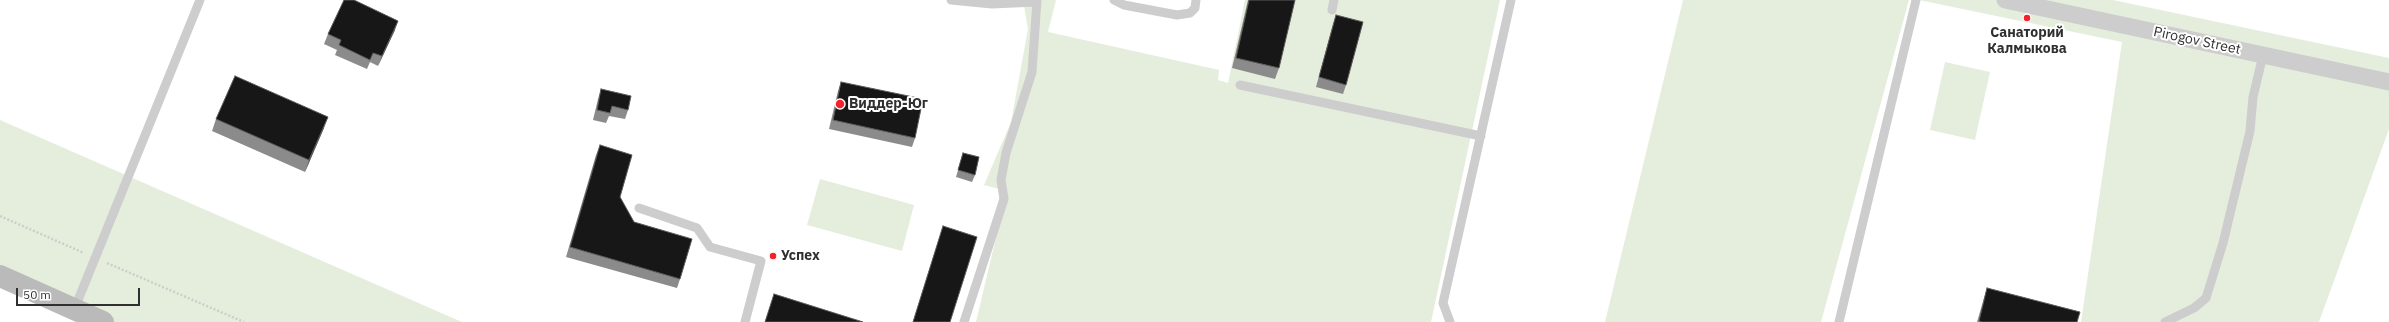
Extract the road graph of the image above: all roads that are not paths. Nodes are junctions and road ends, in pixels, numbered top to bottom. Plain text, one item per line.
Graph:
1 (200, 0) edge
2 (951, 0) edge
3 (1114, 0) edge
4 (1196, 0) edge
5 (1334, 0) edge
6 (1510, 0) edge
7 (1916, 0) edge
8 (2005, 0) edge
9 (1036, 1) edge
10 (1332, 10) dead end
11 (2263, 54) junction
12 (2389, 82) edge
13 (1240, 85) dead end
14 (1481, 136) junction
15 (639, 208) dead end
16 (0, 276) edge
17 (76, 315) edge
18 (103, 322) edge
19 (745, 322) edge
20 (964, 322) edge
21 (1450, 322) edge
22 (1839, 322) edge
23 (2165, 322) edge

1 - 17 lane
2 - 9 lane
3 - 4 lane
5 - 10 lane
6 - 14 lane
7 - 22 lane
8 - 11 street, Pirogov Street
9 - 20 lane
11 - 12 street, Pirogov Street
11 - 23 lane
13 - 14 lane
14 - 21 lane
15 - 19 lane
16 - 17 main road
17 - 18 main road

